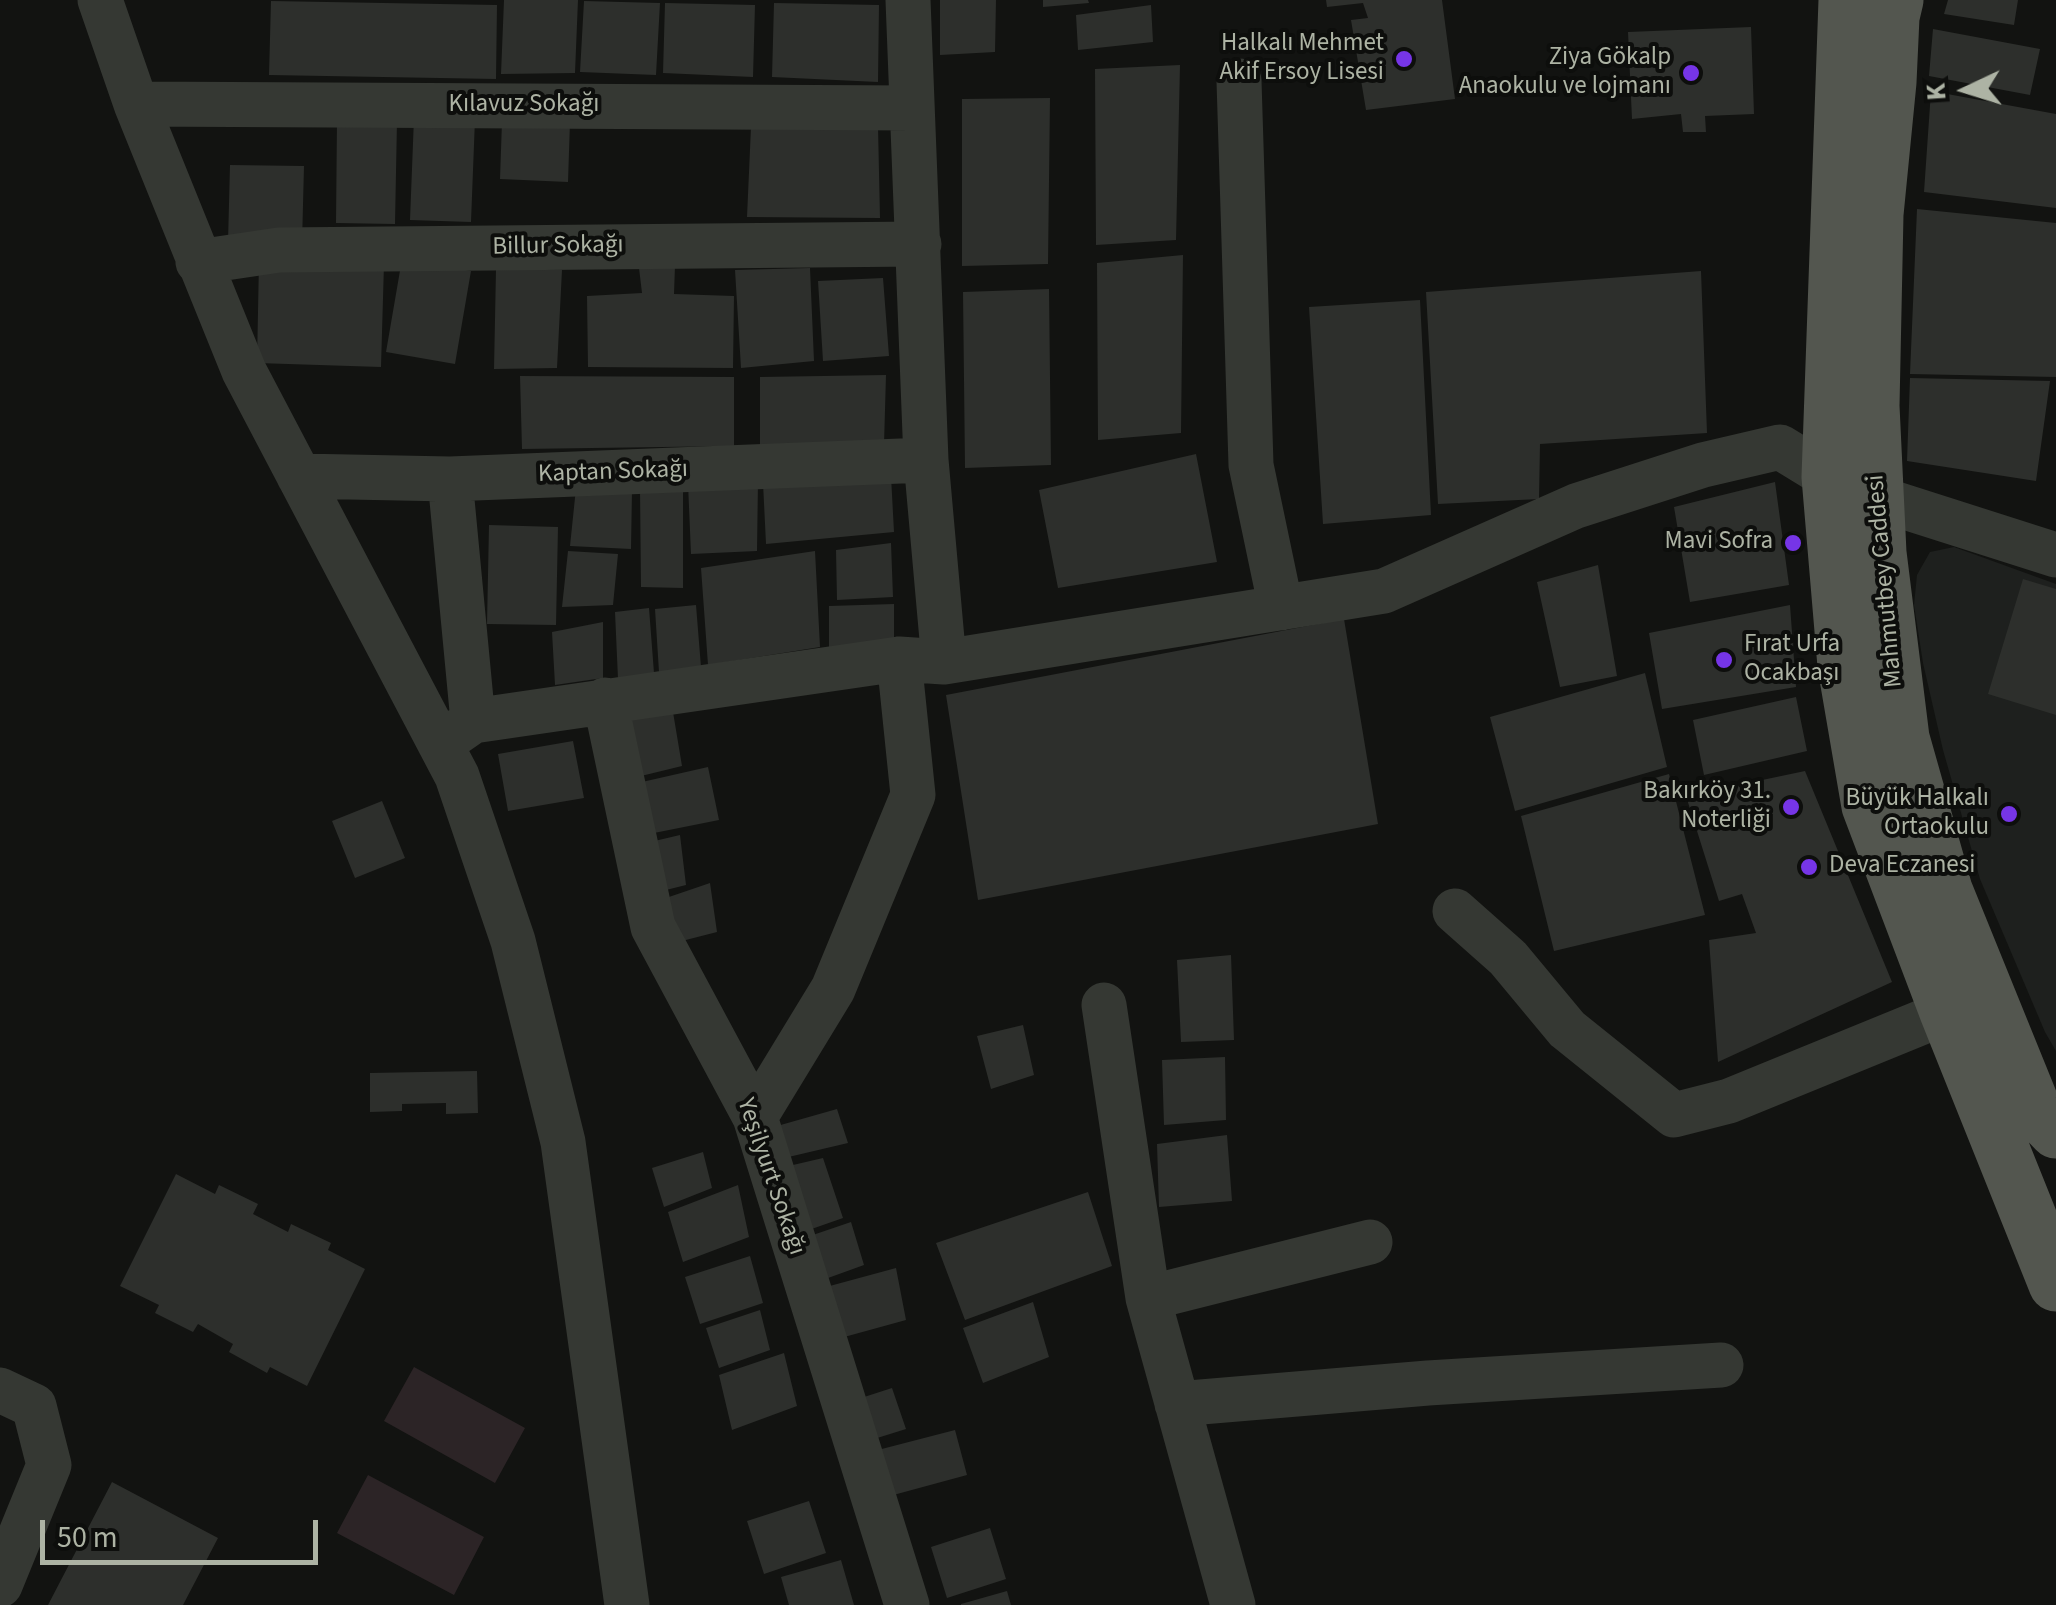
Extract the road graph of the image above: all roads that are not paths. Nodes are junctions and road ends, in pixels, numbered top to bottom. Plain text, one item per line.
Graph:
1 (100, 0) edge
2 (908, 0) edge
3 (1846, 0) edge
4 (1896, 0) edge
5 (1239, 81) dead end
6 (136, 104) junction
7 (912, 108) junction
8 (920, 244) junction
9 (198, 262) junction
10 (926, 460) junction
11 (299, 476) junction
12 (450, 479) junction
13 (1853, 488) junction
14 (2056, 556) edge
15 (1281, 608) junction
16 (899, 659) junction
17 (944, 662) junction
18 (605, 700) junction
19 (457, 733) junction
20 (1455, 912) dead end
21 (1104, 1005) dead end
22 (1946, 1012) junction
23 (755, 1118) junction
24 (2056, 1131) edge
25 (1370, 1242) dead end
26 (2056, 1284) edge
27 (1148, 1298) junction
28 (1722, 1365) dead end
29 (0, 1390) edge
30 (1177, 1404) junction
31 (0, 1585) edge
32 (627, 1605) edge
33 (906, 1605) edge
34 (1233, 1605) edge

1 - 6 street
2 - 7 street
3 - 13 main road
4 - 13 main road, Mahmutbey Caddesi
5 - 15 street
6 - 7 street, Kılavuz Sokağı
6 - 9 street
7 - 8 street
8 - 9 street, Billur Sokağı
8 - 10 street
9 - 11 street
10 - 12 street, Kaptan Sokağı
10 - 17 street
11 - 12 street, Kaptan Sokağı
11 - 19 street
12 - 19 street
13 - 14 street
13 - 15 street
13 - 22 main road
13 - 24 main road, Mahmutbey Caddesi
15 - 17 street
16 - 17 street
16 - 18 street
16 - 23 street
18 - 19 street
18 - 23 street, Yeşilyurt Sokağı
19 - 32 street
20 - 22 street
21 - 27 street
22 - 26 main road
23 - 33 street, Yeşilyurt Sokağı
25 - 27 street
27 - 30 street
28 - 30 street
29 - 31 street
30 - 34 street

